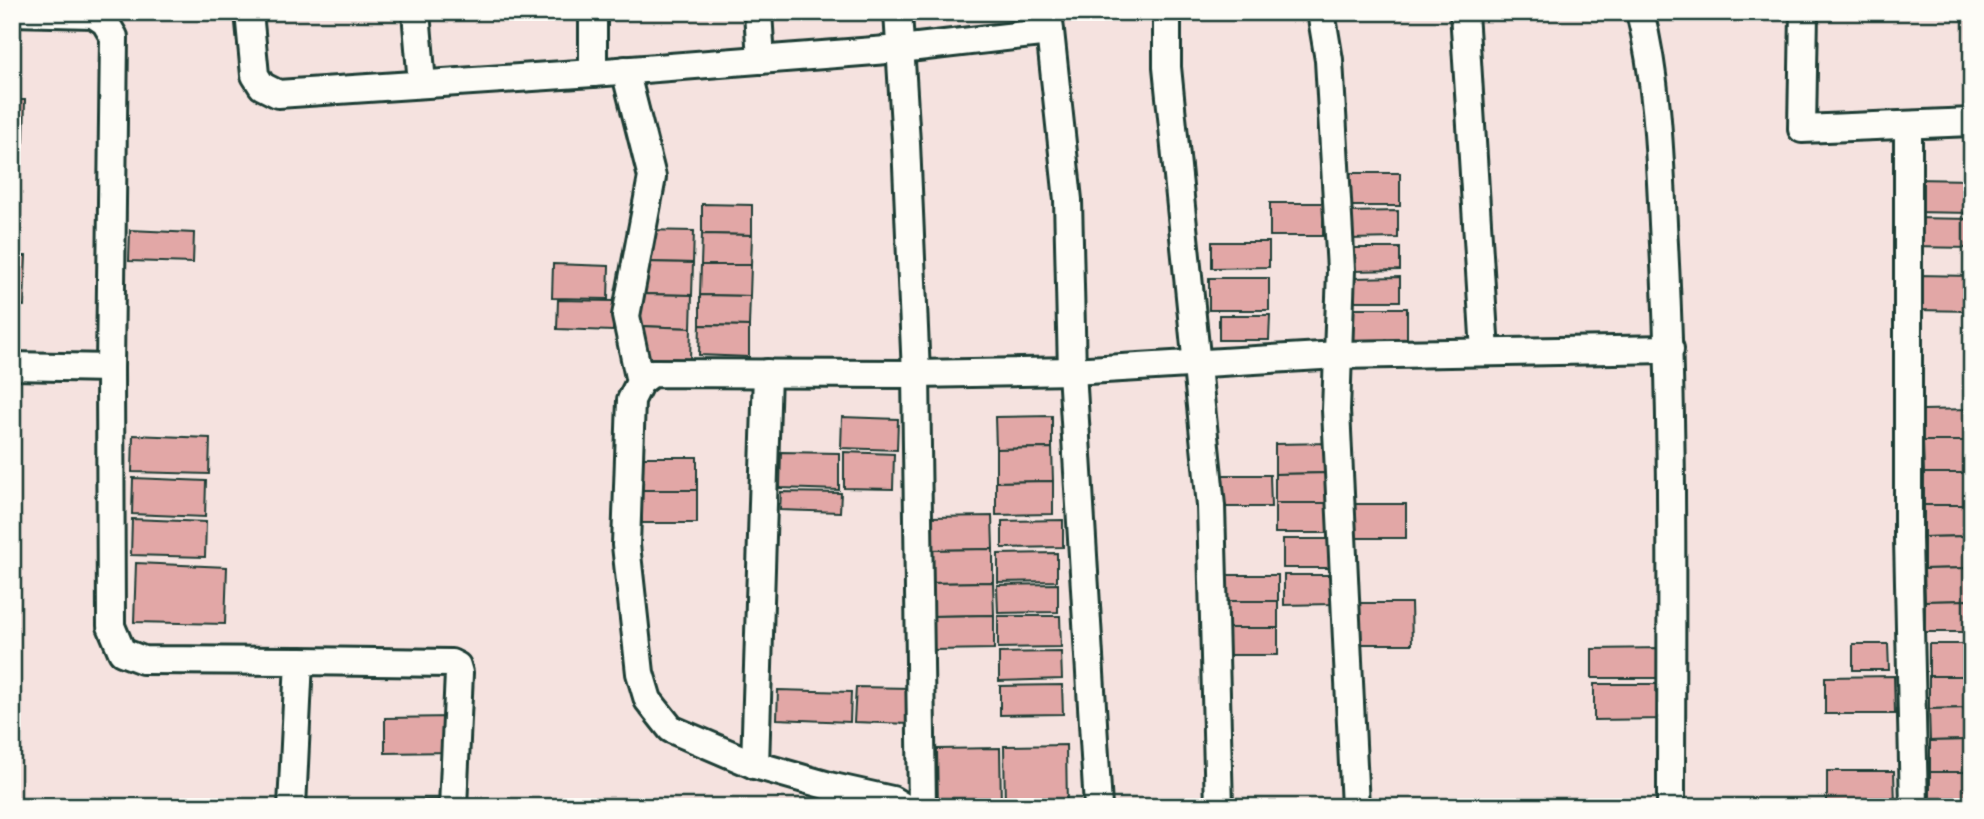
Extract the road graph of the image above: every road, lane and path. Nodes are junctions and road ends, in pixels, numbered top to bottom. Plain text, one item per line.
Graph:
1 (12, 12) edge
2 (249, 12) edge
3 (416, 12) edge
4 (593, 12) edge
5 (758, 12) edge
6 (898, 12) edge
7 (1167, 12) edge
8 (1321, 12) edge
9 (1464, 12) edge
10 (1640, 12) edge
11 (1804, 12) edge
12 (1049, 22) edge
13 (900, 50) junction
14 (761, 60) junction
15 (625, 70) junction
16 (593, 73) junction
17 (422, 84) junction
18 (1972, 122) edge
19 (1908, 125) junction
20 (1670, 349) junction
21 (1485, 352) junction
22 (1338, 355) junction
23 (1198, 364) junction
24 (12, 366) edge
25 (110, 368) junction
26 (1072, 371) junction
27 (767, 373) junction
28 (916, 374) junction
29 (640, 382) junction
30 (299, 661) junction
31 (755, 765) junction
32 (292, 807) edge
33 (453, 807) edge
34 (904, 807) edge
35 (922, 807) edge
36 (1098, 807) edge
37 (1219, 807) edge
38 (1355, 807) edge
39 (1671, 807) edge
40 (1914, 807) edge

1 - 25 street
2 - 17 street
3 - 17 street
4 - 16 street
5 - 14 street
6 - 13 street
7 - 23 street
8 - 22 street
9 - 21 street
10 - 20 street
11 - 19 street
12 - 13 street
12 - 26 street
13 - 14 street
13 - 28 street
14 - 15 street
15 - 16 street
15 - 29 street
16 - 17 street
18 - 19 street
19 - 40 street
20 - 21 street
20 - 39 street
21 - 22 street
22 - 23 street
22 - 38 street
23 - 26 street
23 - 37 street
24 - 25 street
25 - 30 street
26 - 28 street
26 - 36 street
27 - 28 street
27 - 29 street
27 - 31 street
28 - 35 street
29 - 31 street
30 - 32 street
30 - 33 street
31 - 34 street

